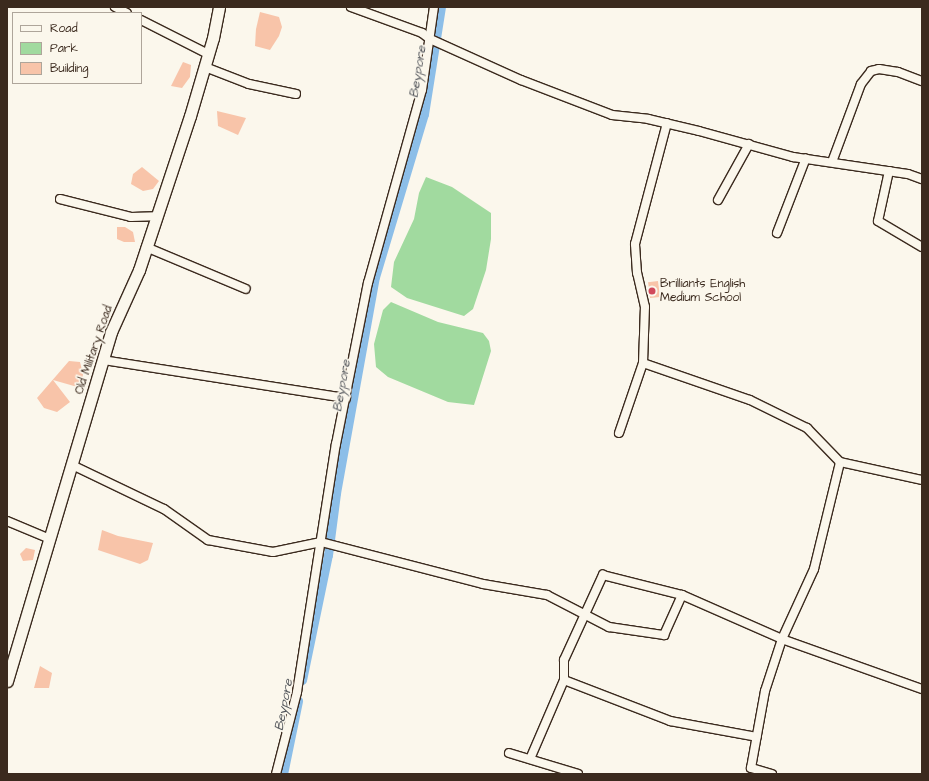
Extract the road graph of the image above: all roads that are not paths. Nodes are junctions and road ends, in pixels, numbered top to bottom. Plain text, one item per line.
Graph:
1 (115, 7) edge
2 (219, 7) edge
3 (351, 7) edge
4 (434, 7) edge
5 (125, 12) edge
6 (142, 21) edge
7 (430, 39) junction
8 (208, 54) junction
9 (204, 67) junction
10 (922, 81) edge
11 (296, 94) dead end
12 (667, 123) junction
13 (749, 144) junction
14 (806, 158) junction
15 (832, 162) junction
16 (889, 171) junction
17 (922, 179) edge
18 (60, 199) dead end
19 (718, 200) dead end
20 (156, 216) junction
21 (777, 233) dead end
22 (146, 247) junction
23 (922, 247) edge
24 (246, 289) dead end
25 (103, 360) junction
26 (643, 364) junction
27 (346, 398) junction
28 (619, 434) dead end
29 (840, 462) junction
30 (72, 465) junction
31 (922, 480) edge
32 (7, 521) edge
33 (50, 539) junction
34 (320, 542) junction
35 (682, 595) junction
36 (583, 613) junction
37 (782, 639) junction
38 (564, 680) junction
39 (7, 681) edge
40 (922, 689) edge
41 (757, 737) junction
42 (509, 753) dead end
43 (530, 759) junction
44 (752, 771) edge
45 (276, 774) edge
46 (578, 774) edge
47 (772, 774) edge

1 - 5 street
2 - 8 main road, Old Military Road
3 - 7 street
4 - 7 street
6 - 8 street
7 - 12 street
7 - 27 street
8 - 9 main road, Old Military Road
9 - 11 street
9 - 20 main road, Old Military Road
10 - 15 street
12 - 13 street
12 - 26 street
13 - 14 street
13 - 19 street
14 - 15 street
14 - 21 street
15 - 16 street
16 - 17 street
16 - 23 street
18 - 20 street
20 - 22 main road, Old Military Road
22 - 24 street
22 - 25 main road, Old Military Road
25 - 27 street
25 - 30 main road, Old Military Road
26 - 28 street
26 - 29 street
27 - 34 street
29 - 31 street
29 - 37 street
30 - 33 main road, Old Military Road
30 - 34 street
32 - 33 street
33 - 39 main road, Old Military Road
34 - 36 street
34 - 45 street
35 - 36 street
35 - 36 street
35 - 37 street
36 - 38 street
37 - 40 street
37 - 41 street
38 - 41 street
38 - 43 street
41 - 44 street
42 - 43 street
43 - 46 street
44 - 47 street

